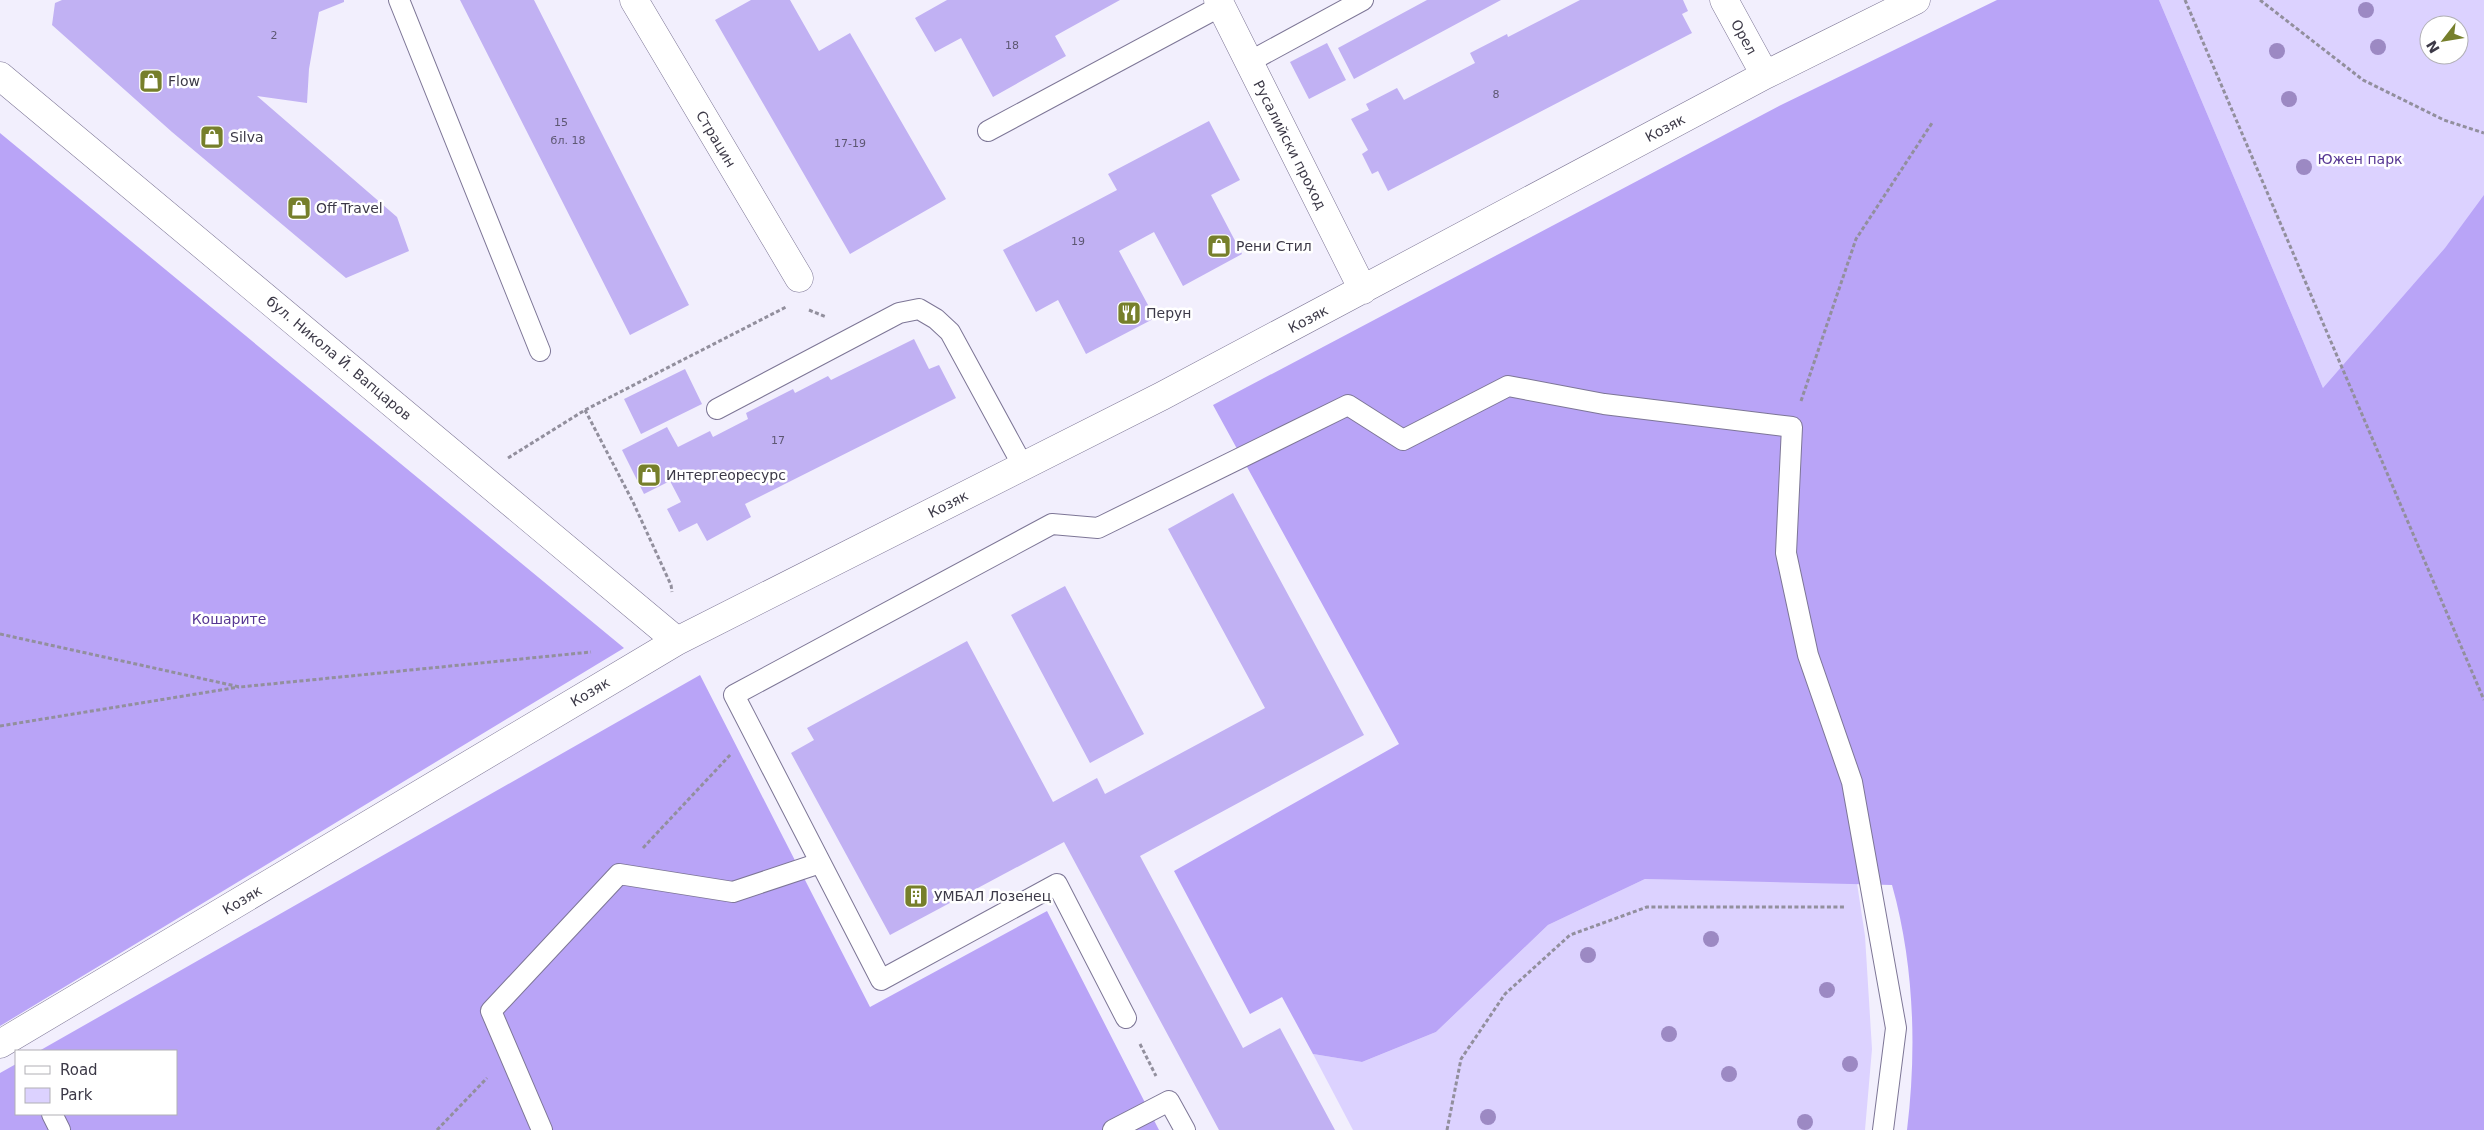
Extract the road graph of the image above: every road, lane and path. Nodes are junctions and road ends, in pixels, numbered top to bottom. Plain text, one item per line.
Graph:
1 (399, 0) edge
2 (634, 0) edge
3 (1363, 0) edge
4 (1724, 0) edge
5 (1916, 0) edge
6 (2185, 0) edge
7 (2260, 0) edge
8 (1220, 3) edge
9 (1249, 62) junction
10 (1765, 75) junction
11 (0, 76) edge
12 (1932, 123) dead end
13 (988, 131) dead end
14 (2484, 133) edge
15 (1363, 290) junction
16 (795, 291) joint
17 (540, 351) dead end
18 (717, 409) dead end
19 (584, 410) junction
20 (1792, 428) junction
21 (1023, 466) junction
22 (480, 476) junction
23 (0, 634) edge
24 (677, 641) junction
25 (595, 651) dead end
26 (240, 687) junction
27 (2484, 700) edge
28 (0, 726) edge
29 (753, 730) junction
30 (820, 862) junction
31 (619, 874) junction
32 (1876, 907) junction
33 (1126, 1018) joint
34 (0, 1044) edge
35 (510, 1054) junction
36 (1169, 1101) junction
37 (52, 1115) edge
38 (60, 1130) edge
39 (437, 1130) edge
40 (542, 1130) edge
41 (1113, 1130) edge
42 (1185, 1130) edge
43 (1447, 1130) edge
44 (1882, 1130) edge

1 - 17 lane
2 - 16 street, Страцин
3 - 9 lane
4 - 10 street, Орел
5 - 10 street, Козяк
6 - 27 path
7 - 14 path
8 - 9 street, Русалийски проход
8 - 13 lane
9 - 15 street, Русалийски проход
10 - 15 street, Козяк
11 - 22 street, бул. Никола Й. Вапцаров
12 - 20 path
15 - 21 street, Козяк
16 - 19 path
18 - 21 lane
19 - 22 path
19 - 24 path
20 - 29 lane
20 - 32 lane
21 - 24 street, Козяк
22 - 24 street, бул. Никола Й. Вапцаров
23 - 26 path
24 - 34 street, Козяк
25 - 26 path
26 - 28 path
29 - 30 lane
29 - 31 path
30 - 31 lane
30 - 33 lane
31 - 35 lane
32 - 43 path
32 - 44 lane
33 - 36 path
35 - 39 path
35 - 40 lane
36 - 41 lane
36 - 42 lane
37 - 38 lane

